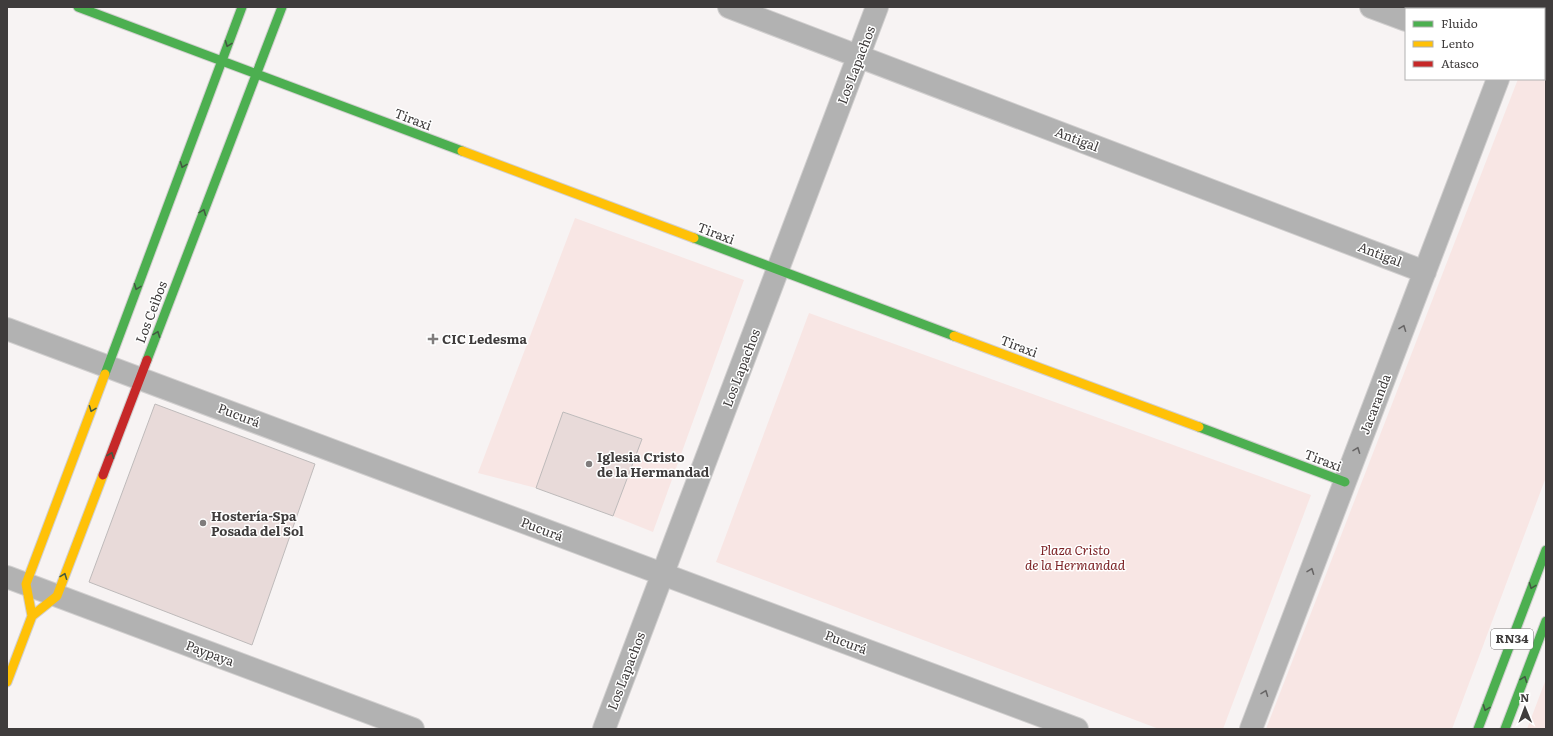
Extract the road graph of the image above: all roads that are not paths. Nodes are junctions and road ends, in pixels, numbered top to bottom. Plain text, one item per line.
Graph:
1 (78, 7) edge
2 (242, 7) edge
3 (282, 7) edge
4 (729, 7) edge
5 (877, 7) edge
6 (1371, 7) edge
7 (1405, 20) edge
8 (859, 56) junction
9 (222, 61) junction
10 (256, 74) junction
11 (1498, 80) edge
12 (778, 270) junction
13 (1425, 272) junction
14 (7, 328) edge
15 (108, 366) junction
16 (140, 378) junction
17 (1345, 482) junction
18 (1546, 550) edge
19 (663, 574) junction
20 (16, 581) edge
21 (57, 596) junction
22 (32, 616) junction
23 (1546, 621) edge
24 (7, 682) edge
25 (413, 729) edge
26 (604, 729) edge
27 (1077, 729) edge
28 (1251, 729) edge
29 (1478, 729) edge
30 (1505, 729) edge

1 - 9 main road, Tiraxi
2 -> 9 main road, Los Ceibos
3 - 10 main road, Los Ceibos
4 - 8 street, Antigal
5 - 8 street, Los Lapachos
6 - 7 street
8 - 12 street, Los Lapachos
8 - 13 street, Antigal
9 - 10 main road, Tiraxi
9 -> 15 main road, Los Ceibos
10 - 12 main road, Tiraxi
16 -> 10 main road, Los Ceibos
11 - 13 street, Jacaranda
12 - 17 main road, Tiraxi
12 - 19 street, Los Lapachos
17 -> 13 street, Jacaranda
14 - 15 street, Pucurá
15 - 16 street, Pucurá
15 -> 20 main road, Los Ceibos
16 - 19 street, Pucurá
21 -> 16 main road, Los Ceibos
28 -> 17 street, Jacaranda
18 -> 29 main road, RN34
19 - 26 street, Los Lapachos
19 - 27 street, Pucurá
20 - 21 street, Paypaya
20 - 22 main road
21 - 22 main road
21 - 25 street, Paypaya
22 - 24 main road
30 -> 23 main road, RN34

